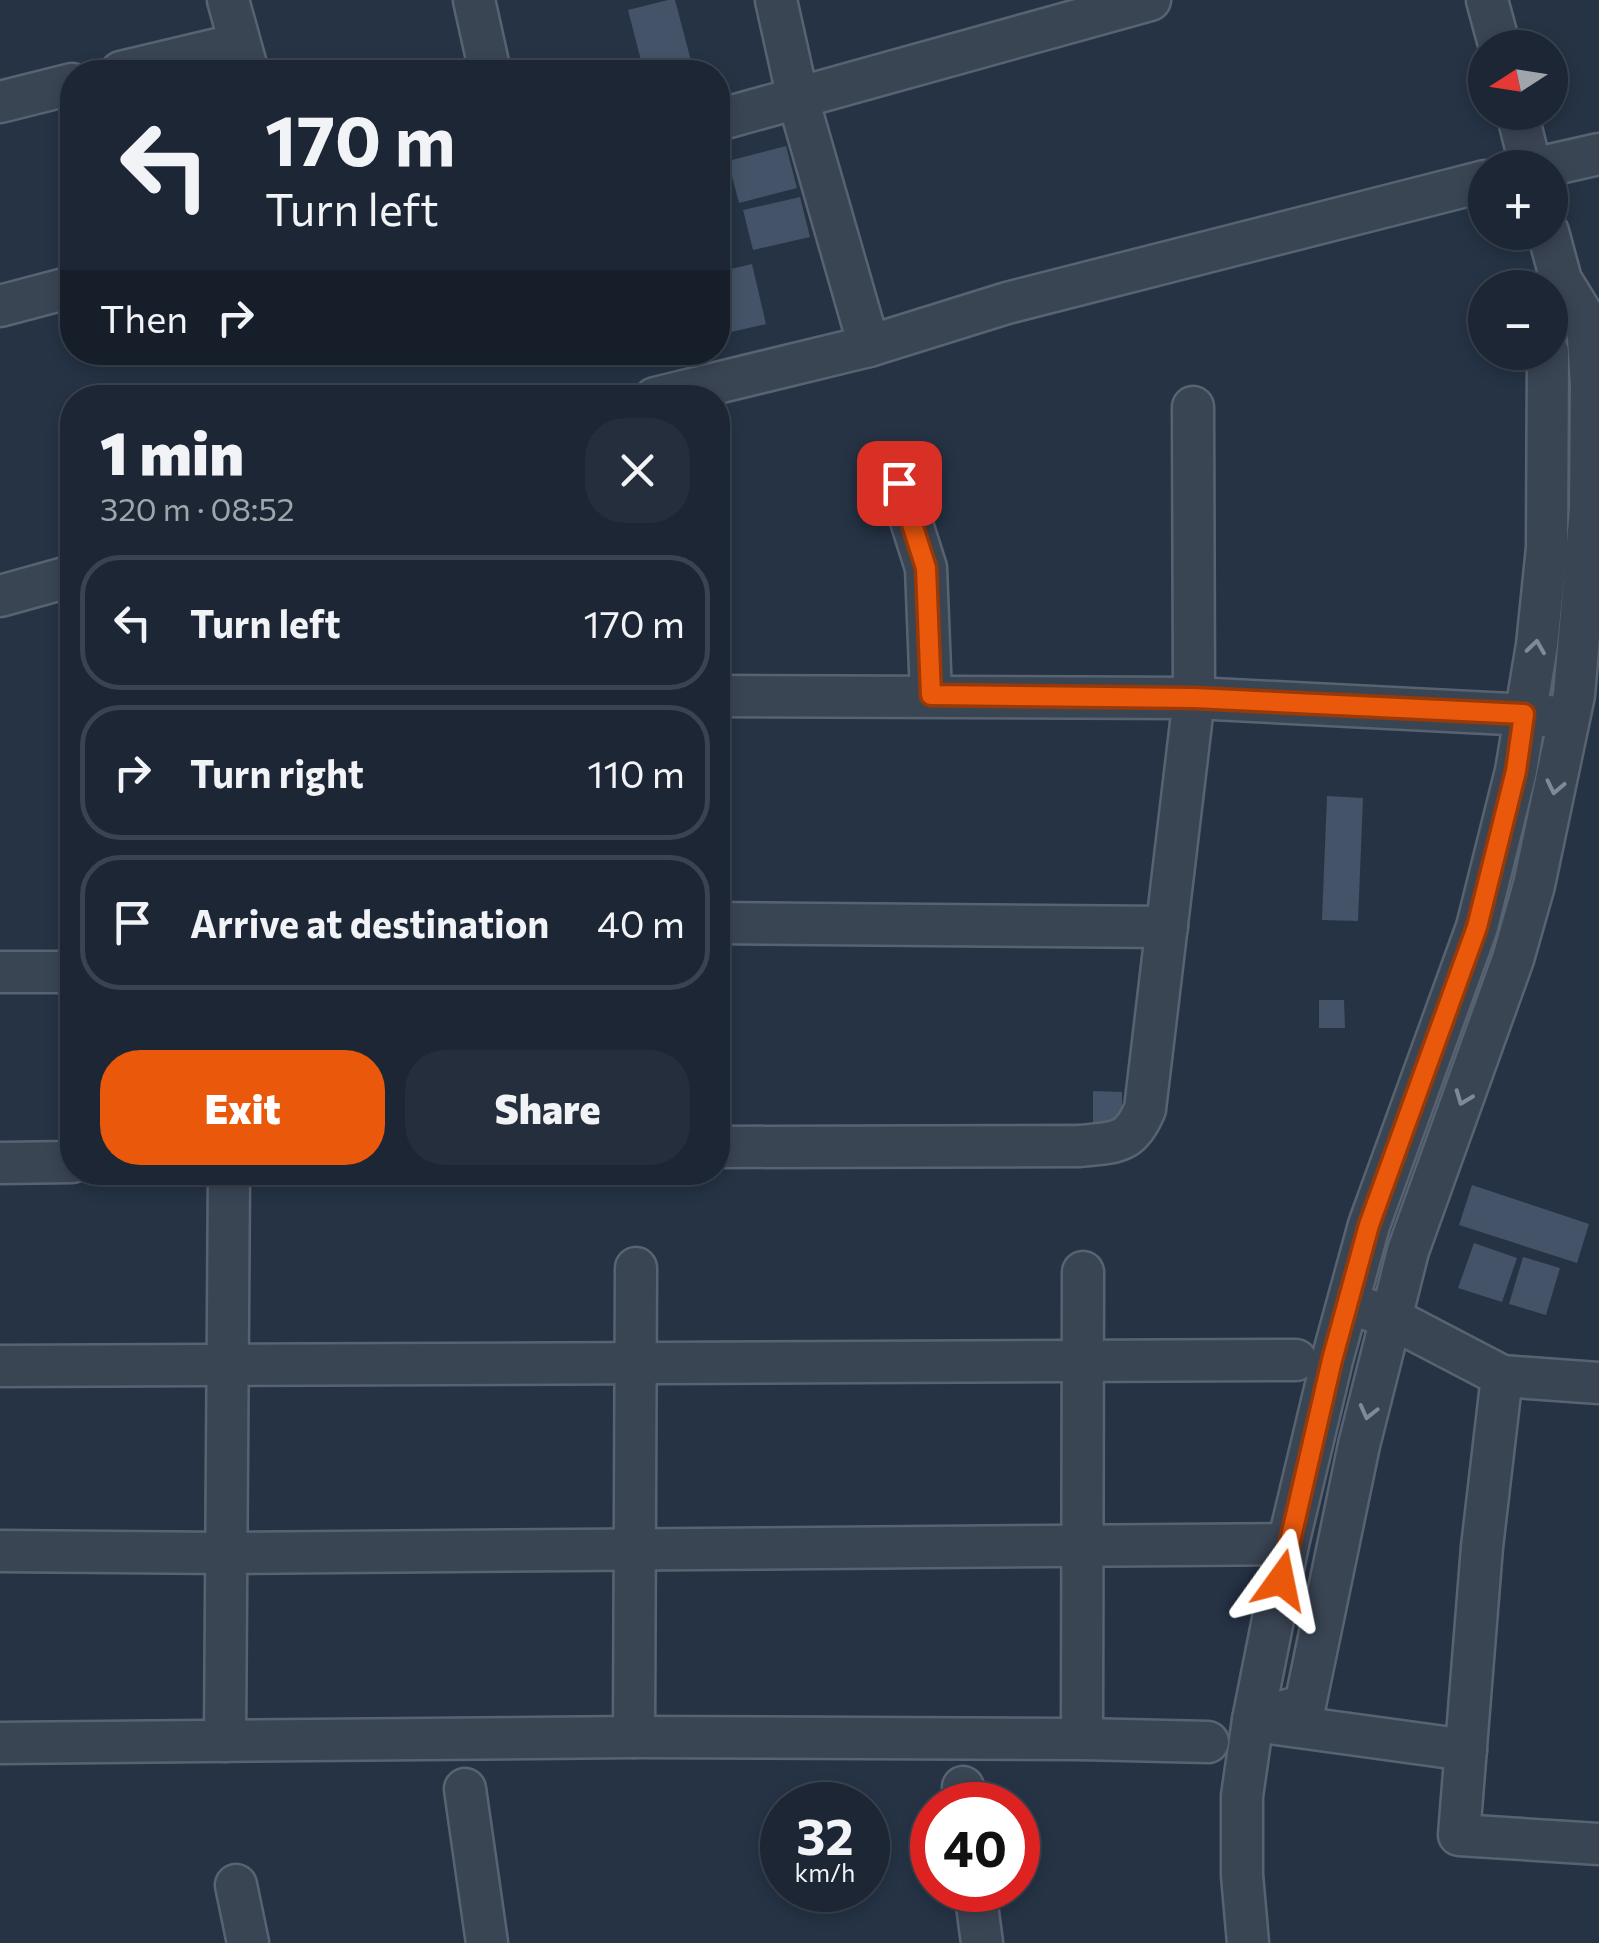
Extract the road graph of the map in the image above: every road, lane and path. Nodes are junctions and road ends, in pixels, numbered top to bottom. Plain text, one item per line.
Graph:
1 (228, 0) edge
2 (474, 0) edge
3 (776, 0) edge
4 (1150, 0) edge
5 (1488, 0) edge
6 (1496, 30) edge
7 (243, 58) edge
8 (487, 60) edge
9 (60, 87) edge
10 (798, 100) junction
11 (0, 102) edge
12 (730, 117) edge
13 (1599, 154) edge
14 (1568, 161) edge
15 (1468, 185) edge
16 (60, 290) edge
17 (1568, 291) edge
18 (0, 306) edge
19 (869, 346) junction
20 (1548, 370) edge
21 (708, 385) edge
22 (1193, 406) dead end
23 (899, 483) dead end
24 (60, 579) edge
25 (0, 596) edge
26 (1590, 622) edge
27 (931, 695) junction
28 (730, 696) edge
29 (1194, 698) junction
30 (1524, 714) junction
31 (1570, 718) junction
32 (730, 924) edge
33 (1167, 928) junction
34 (0, 972) edge
35 (60, 972) edge
36 (730, 1146) edge
37 (0, 1162) edge
38 (60, 1162) edge
39 (229, 1185) edge
40 (636, 1268) dead end
41 (1083, 1272) dead end
42 (1350, 1302) junction
43 (1392, 1318) junction
44 (1082, 1360) junction
45 (1296, 1360) dead end
46 (226, 1362) junction
47 (636, 1362) junction
48 (0, 1366) edge
49 (1502, 1376) junction
50 (1599, 1383) edge
51 (1288, 1544) junction
52 (1084, 1548) junction
53 (634, 1550) junction
54 (0, 1552) edge
55 (226, 1553) junction
56 (1253, 1720) junction
57 (634, 1736) junction
58 (1082, 1739) junction
59 (225, 1741) junction
60 (1208, 1742) dead end
61 (0, 1743) edge
62 (1466, 1750) junction
63 (465, 1789) dead end
64 (1599, 1844) edge
65 (236, 1885) dead end
66 (978, 1912) edge
67 (248, 1943) edge
68 (487, 1943) edge
69 (982, 1943) edge
70 (1248, 1943) edge

1 - 7 street
2 - 8 street
3 - 10 street
4 - 10 street
5 - 6 street
9 - 11 street
10 - 12 street
10 - 19 street
13 - 14 street
15 - 19 street
16 - 18 street
17 - 26 street
19 - 21 street
30 -> 20 street
22 - 29 street
23 - 27 street
24 - 25 street
26 - 31 street
27 - 28 street
27 - 29 street
29 - 30 street
29 - 33 street
30 - 31 street
30 - 42 street
31 -> 43 street
32 - 33 street
33 - 36 street
34 - 35 street
37 - 38 street
39 - 46 street
40 - 47 street
41 - 44 street
42 - 43 street
42 - 51 street
43 - 49 street
43 -> 56 street
44 - 45 street
44 - 47 street
44 - 52 street
46 - 47 street
46 - 48 street
46 - 55 street
47 - 53 street
49 - 50 street
49 - 62 street
51 - 52 street
51 - 56 street
52 - 53 street
52 - 58 street
53 - 55 street
53 - 57 street
54 - 55 street
55 - 59 street
56 - 62 street
56 - 70 street
57 - 58 street
57 - 59 street
58 - 60 street
59 - 61 street
62 - 64 street
63 - 68 street
65 - 67 street
66 - 69 street

